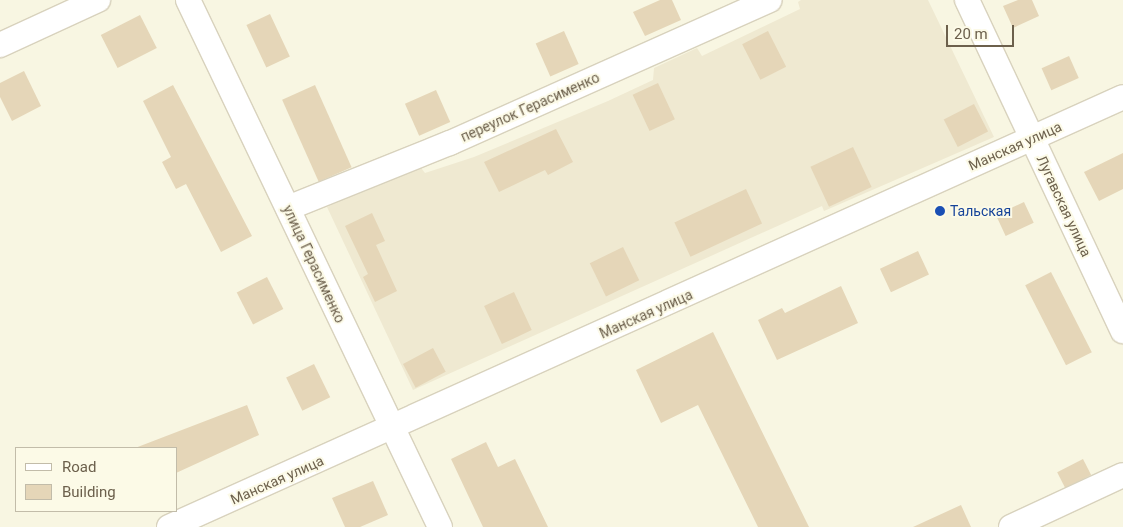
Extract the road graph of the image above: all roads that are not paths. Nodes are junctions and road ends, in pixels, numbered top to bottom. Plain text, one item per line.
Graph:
1 (98, 0) edge
2 (188, 0) edge
3 (769, 0) edge
4 (967, 0) edge
5 (0, 45) edge
6 (1123, 97) edge
7 (1032, 138) junction
8 (288, 208) junction
9 (1123, 331) edge
10 (392, 429) junction
11 (1123, 475) edge
12 (169, 527) edge
13 (440, 527) edge
14 (1011, 527) edge

1 - 5 street
2 - 8 street, улица Герасименко
3 - 8 street, переулок Герасименко
4 - 7 street, Лугавская улица
6 - 7 street, Манская улица
7 - 9 street, Лугавская улица
7 - 10 street, Манская улица
8 - 10 street, улица Герасименко
10 - 12 street, Манская улица
10 - 13 street, улица Герасименко
11 - 14 street

